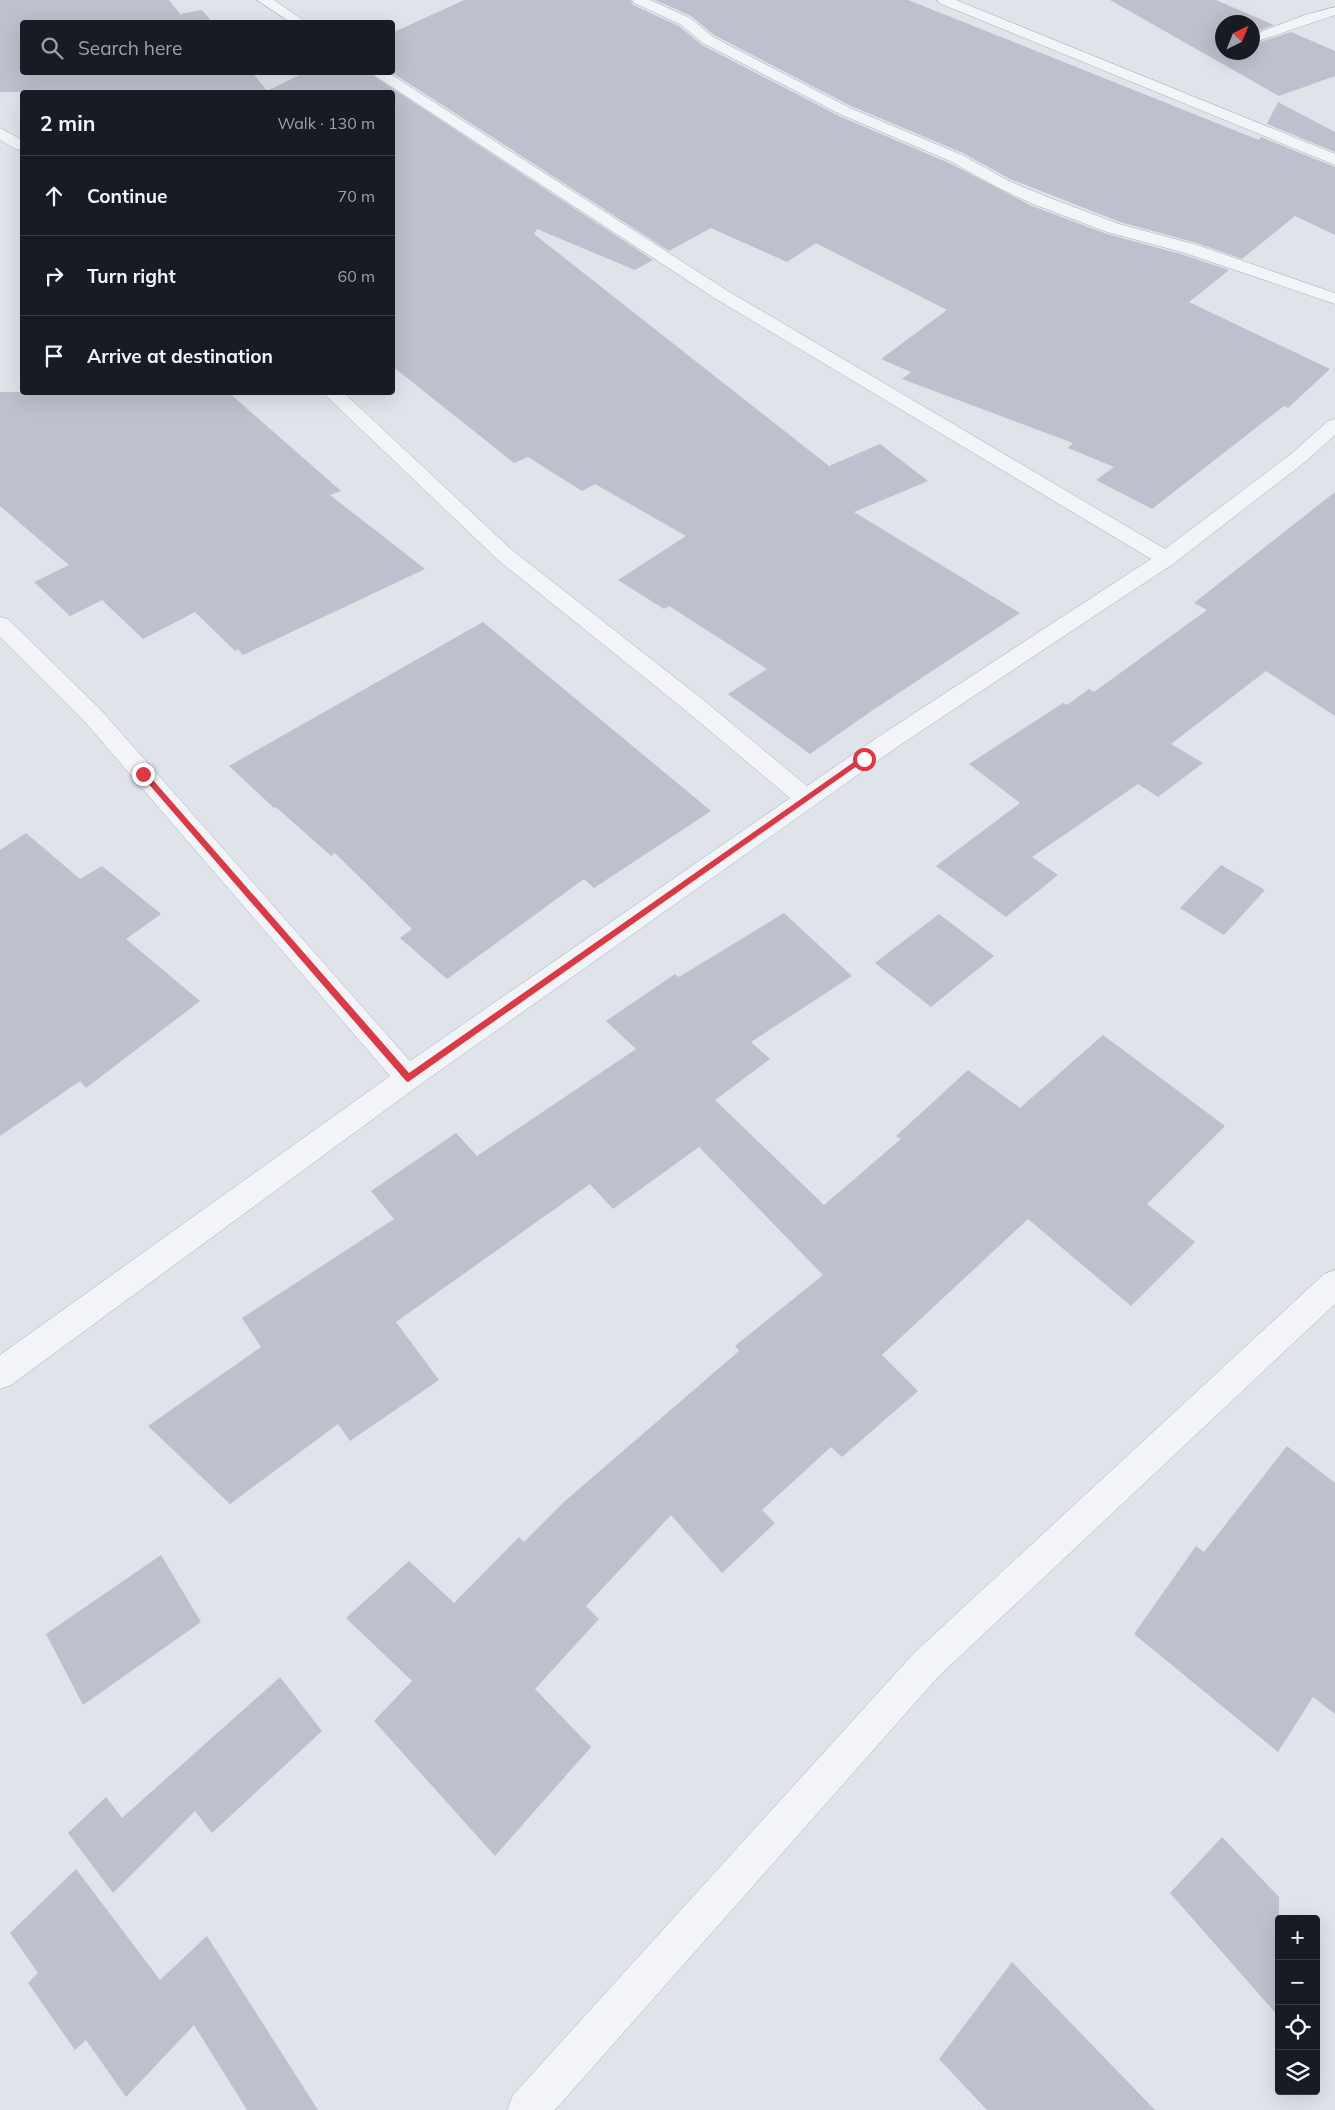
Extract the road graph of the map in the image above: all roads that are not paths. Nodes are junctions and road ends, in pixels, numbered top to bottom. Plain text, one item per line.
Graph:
1 (264, 0) edge
2 (639, 0) edge
3 (944, 0) edge
4 (1335, 11) edge
5 (296, 20) edge
6 (1260, 37) edge
7 (381, 75) edge
8 (0, 133) edge
9 (20, 145) edge
10 (1335, 160) edge
11 (1335, 299) edge
12 (334, 395) edge
13 (1335, 425) edge
14 (1166, 559) junction
15 (0, 624) edge
16 (807, 799) junction
17 (408, 1078) junction
18 (1335, 1284) edge
19 (0, 1374) edge
20 (528, 2110) edge

1 - 5 street
2 - 11 street
3 - 10 street
4 - 6 street
7 - 14 street
8 - 9 street
12 - 16 street
13 - 14 street
14 - 16 street
15 - 17 street
16 - 17 street
17 - 19 street
18 - 20 street

